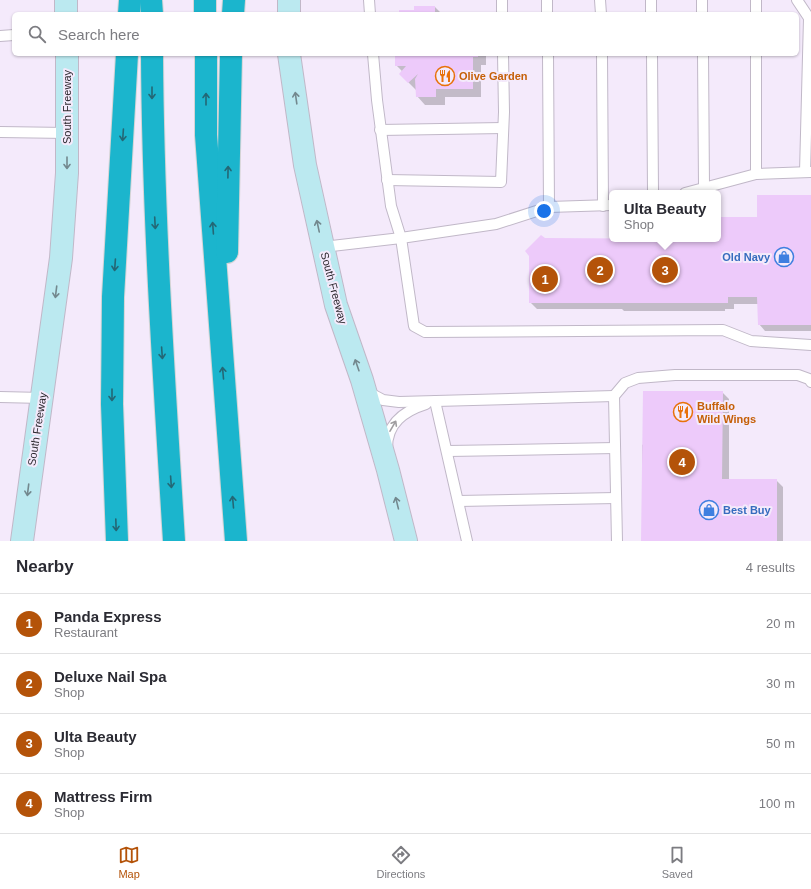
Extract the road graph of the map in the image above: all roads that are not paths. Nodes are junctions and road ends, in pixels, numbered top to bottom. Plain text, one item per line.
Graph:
1 (66, 0) edge
2 (130, 0) edge
3 (151, 0) edge
4 (205, 0) edge
5 (234, 0) edge
6 (289, 0) edge
7 (369, 0) edge
8 (502, 0) edge
9 (547, 0) edge
10 (600, 0) edge
11 (651, 0) edge
12 (702, 0) edge
13 (756, 0) edge
14 (797, 0) edge
15 (66, 12) edge
16 (129, 12) edge
17 (152, 12) edge
18 (205, 12) edge
19 (233, 12) edge
20 (289, 12) edge
21 (370, 12) edge
22 (502, 12) edge
23 (547, 12) edge
24 (601, 12) edge
25 (651, 12) edge
26 (702, 12) edge
27 (756, 12) edge
28 (809, 16) edge
29 (12, 35) edge
30 (0, 36) edge
31 (67, 56) edge
32 (127, 56) edge
33 (152, 56) edge
34 (206, 56) edge
35 (230, 56) edge
36 (289, 56) edge
37 (373, 56) edge
38 (503, 56) edge
39 (548, 56) edge
40 (602, 56) edge
41 (652, 56) edge
42 (703, 56) edge
43 (756, 56) edge
44 (503, 128) junction
45 (380, 130) junction
46 (0, 132) edge
47 (67, 133) junction
48 (808, 172) edge
49 (756, 174) junction
50 (387, 180) junction
51 (704, 188) junction
52 (653, 190) edge
53 (696, 190) edge
54 (608, 205) edge
55 (549, 207) junction
56 (401, 238) junction
57 (323, 247) junction
58 (811, 345) edge
59 (221, 351) junction
60 (811, 382) edge
61 (365, 390) junction
62 (614, 396) junction
63 (0, 397) edge
64 (42, 398) junction
65 (436, 401) junction
66 (615, 448) junction
67 (448, 451) junction
68 (387, 464) junction
69 (616, 498) junction
70 (459, 501) junction
71 (22, 541) edge
72 (116, 541) edge
73 (174, 541) edge
74 (236, 541) edge
75 (406, 541) edge
76 (467, 541) edge
77 (617, 541) edge

1 - 15 main road
2 - 16 highway
3 - 17 highway
4 - 18 highway
5 - 19 highway
6 - 20 main road
7 - 21 lane
8 - 22 lane
9 - 23 lane
10 - 24 lane
11 - 25 lane
12 - 26 lane
13 - 27 lane
14 - 28 lane
28 - 48 lane
29 - 30 lane
31 - 47 main road, South Freeway
32 -> 72 highway
33 -> 73 highway
59 -> 34 highway
59 -> 35 highway
57 -> 36 main road, South Freeway
37 - 45 lane
38 - 44 lane
39 - 55 lane
40 - 54 lane
41 - 52 lane
42 - 51 lane
43 - 49 lane
44 - 45 lane
44 - 50 lane
45 - 50 lane
46 - 47 lane
47 -> 64 main road, South Freeway
48 - 49 lane
49 - 51 lane
50 - 56 lane
51 - 53 lane
54 - 55 lane
55 - 56 lane
56 - 57 lane
56 - 58 lane
61 -> 57 main road, South Freeway
74 -> 59 highway
60 - 62 lane
61 - 65 lane
61 - 68 main road, South Freeway
62 - 65 lane
62 - 66 lane
63 - 64 lane
64 -> 71 main road, South Freeway
65 - 67 lane
68 -> 65 lane
66 - 67 lane
66 - 69 lane
67 - 70 lane
75 -> 68 main road, South Freeway
69 - 70 lane
69 - 77 lane
70 - 76 lane

